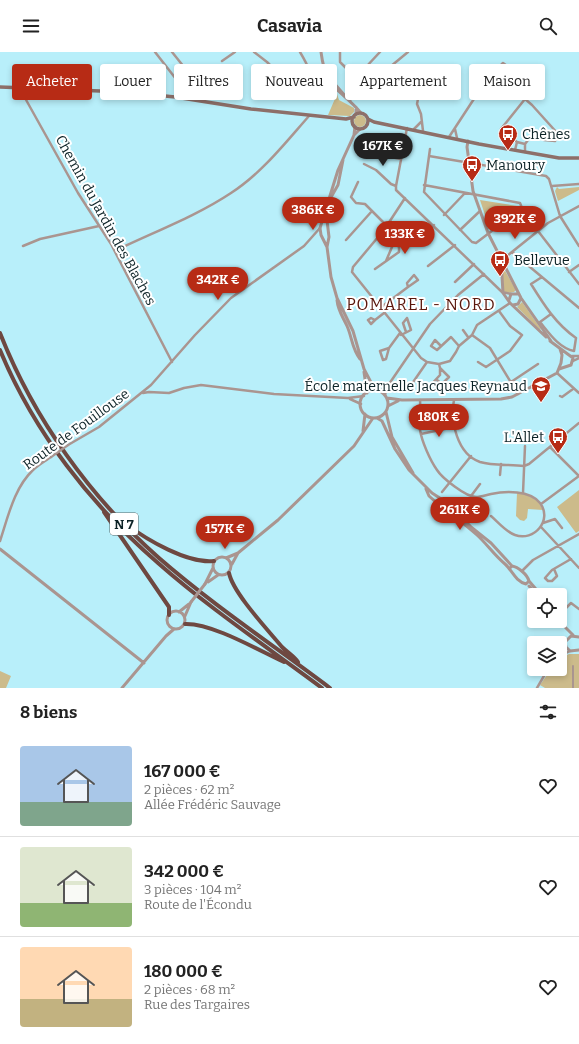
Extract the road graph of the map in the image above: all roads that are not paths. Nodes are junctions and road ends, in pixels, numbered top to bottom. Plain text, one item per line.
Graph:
1 (155, 52) edge
2 (172, 52) edge
3 (235, 52) edge
4 (254, 52) edge
5 (300, 52) edge
6 (321, 52) edge
7 (340, 52) edge
8 (380, 52) edge
9 (408, 52) edge
10 (222, 61) dead end
11 (182, 64) edge
12 (269, 64) edge
13 (307, 64) edge
14 (394, 64) edge
15 (174, 77) edge
16 (487, 79) joint
17 (0, 87) edge
18 (12, 88) edge
19 (92, 91) edge
20 (345, 96) edge
21 (174, 97) edge
22 (26, 100) edge
23 (201, 100) edge
24 (350, 100) edge
25 (418, 100) edge
26 (474, 100) edge
27 (356, 106) junction
28 (361, 113) junction
29 (310, 115) junction
30 (355, 115) junction
31 (346, 119) junction
32 (368, 119) junction
33 (421, 121) junction
34 (374, 122) junction
35 (368, 124) junction
36 (354, 125) junction
37 (407, 128) junction
38 (360, 129) junction
39 (416, 129) junction
40 (455, 129) junction
41 (423, 131) junction
42 (354, 135) junction
43 (449, 137) junction
44 (457, 138) junction
45 (468, 141) junction
46 (518, 142) junction
47 (378, 143) dead end
48 (525, 144) junction
49 (375, 146) junction
50 (430, 149) dead end
51 (515, 150) junction
52 (525, 152) junction
53 (376, 154) junction
54 (430, 156) junction
55 (579, 158) edge
56 (401, 159) junction
57 (469, 162) junction
58 (364, 164) dead end
59 (358, 182) dead end
60 (579, 184) edge
61 (424, 185) junction
62 (396, 186) junction
63 (552, 186) junction
64 (466, 193) junction
65 (474, 194) junction
66 (405, 198) junction
67 (579, 206) edge
68 (480, 211) junction
69 (326, 212) junction
70 (372, 212) junction
71 (444, 215) junction
72 (560, 216) junction
73 (322, 218) junction
74 (327, 219) junction
75 (407, 225) dead end
76 (434, 225) junction
77 (99, 226) junction
78 (388, 226) junction
79 (320, 228) junction
80 (384, 230) junction
81 (405, 230) junction
82 (460, 230) junction
83 (538, 231) junction
84 (315, 232) junction
85 (488, 233) junction
86 (321, 235) junction
87 (346, 240) dead end
88 (326, 242) junction
89 (395, 242) junction
90 (111, 244) junction
91 (454, 245) junction
92 (23, 246) dead end
93 (579, 246) edge
94 (512, 252) junction
95 (501, 260) junction
96 (386, 261) junction
97 (474, 264) junction
98 (579, 265) edge
99 (428, 266) dead end
100 (375, 269) dead end
101 (570, 272) junction
102 (484, 274) junction
103 (542, 277) junction
104 (454, 282) dead end
105 (579, 284) edge
106 (408, 287) junction
107 (503, 293) junction
108 (511, 294) junction
109 (519, 294) junction
110 (521, 298) junction
111 (511, 302) junction
112 (380, 308) junction
113 (579, 308) edge
114 (499, 311) junction
115 (384, 313) junction
116 (551, 314) junction
117 (375, 320) dead end
118 (463, 330) dead end
119 (406, 332) junction
120 (0, 333) edge
121 (401, 334) junction
122 (472, 335) junction
123 (468, 337) junction
124 (578, 337) edge
125 (551, 341) junction
126 (440, 345) dead end
127 (459, 346) junction
128 (389, 348) dead end
129 (412, 348) junction
130 (560, 349) junction
131 (0, 350) edge
132 (567, 354) junction
133 (562, 356) junction
134 (572, 356) junction
135 (579, 357) edge
136 (498, 360) junction
137 (573, 361) junction
138 (172, 362) junction
139 (427, 362) junction
140 (478, 362) dead end
141 (561, 363) junction
142 (439, 364) junction
143 (538, 364) dead end
144 (565, 366) junction
145 (440, 368) junction
146 (364, 369) junction
147 (559, 369) junction
148 (556, 373) junction
149 (437, 380) junction
150 (511, 382) junction
151 (387, 387) junction
152 (409, 388) dead end
153 (573, 388) junction
154 (428, 389) dead end
155 (375, 390) junction
156 (379, 391) junction
157 (579, 393) edge
158 (141, 394) junction
159 (365, 394) junction
160 (518, 394) junction
161 (386, 396) junction
162 (560, 396) dead end
163 (348, 398) junction
164 (402, 400) junction
165 (420, 400) junction
166 (454, 400) junction
167 (361, 404) junction
168 (388, 406) junction
169 (386, 412) junction
170 (365, 414) junction
171 (375, 418) junction
172 (579, 423) edge
173 (454, 427) junction
174 (362, 434) junction
175 (421, 434) junction
176 (525, 446) dead end
177 (550, 447) junction
178 (471, 456) junction
179 (501, 464) junction
180 (524, 466) junction
181 (414, 474) junction
182 (500, 475) dead end
183 (579, 476) edge
184 (450, 482) junction
185 (480, 484) dead end
186 (442, 492) dead end
187 (523, 493) junction
188 (470, 496) junction
189 (480, 497) junction
190 (97, 502) junction
191 (541, 504) junction
192 (478, 509) dead end
193 (116, 516) junction
194 (491, 516) dead end
195 (543, 523) junction
196 (541, 527) junction
197 (562, 528) dead end
198 (579, 534) edge
199 (0, 541) edge
200 (557, 544) junction
201 (0, 549) edge
202 (238, 553) junction
203 (226, 558) junction
204 (571, 559) junction
205 (214, 561) junction
206 (232, 564) junction
207 (511, 567) junction
208 (213, 568) junction
209 (554, 568) junction
210 (579, 568) edge
211 (522, 572) junction
212 (229, 573) junction
213 (218, 575) junction
214 (527, 582) junction
215 (206, 583) junction
216 (532, 588) edge
217 (533, 588) edge
218 (191, 603) junction
219 (567, 607) edge
220 (578, 607) edge
221 (179, 612) junction
222 (169, 615) junction
223 (185, 616) junction
224 (185, 624) junction
225 (169, 626) junction
226 (566, 628) edge
227 (174, 629) junction
228 (573, 635) junction
229 (166, 636) junction
230 (579, 637) edge
231 (567, 638) edge
232 (567, 648) edge
233 (579, 650) edge
234 (570, 651) junction
235 (567, 652) edge
236 (144, 663) junction
237 (293, 666) junction
238 (573, 666) dead end
239 (302, 667) junction
240 (544, 676) edge
241 (122, 688) edge
242 (322, 688) edge
243 (330, 688) edge
244 (537, 688) edge
245 (573, 688) edge

1 - 15 street
2 - 11 street
3 - 10 street
4 - 12 street
5 - 13 street
6 - 20 street
7 - 8 street
9 - 14 street
16 - 16 street
17 - 18 main road
19 - 21 main road
22 - 77 street, Chemin du Jardin des Blaches
23 - 29 main road
24 - 27 street
25 - 33 street
26 - 40 street
27 - 28 street
27 - 30 street
28 - 30 main road
28 - 32 main road
29 - 31 main road
29 - 90 street
30 - 31 main road
30 - 36 main road
31 - 36 main road
32 - 34 main road
32 - 35 main road
33 - 39 street
33 - 41 street
34 - 35 main road
34 - 37 main road
35 - 38 main road
36 - 38 main road
36 - 42 street
37 - 39 main road
37 - 56 street
38 - 42 street
39 - 41 main road
40 - 43 street
40 - 44 street
41 - 43 main road
42 - 69 street
43 - 44 main road
44 - 45 main road
45 - 51 main road
45 - 57 street
46 - 48 street
46 - 48 street
46 - 51 street
47 - 49 street
48 - 52 street
49 - 53 street
49 - 53 street
50 - 54 street
51 - 52 main road
52 - 55 main road
53 - 56 street
54 - 57 street
54 - 61 street
56 - 62 street
57 - 63 street
57 - 65 street
58 - 62 street
59 - 70 street
60 - 63 street
61 - 64 street
61 - 71 street
62 - 66 street
63 - 72 street
64 - 65 street
64 - 71 street
65 - 68 street
65 - 85 street
66 - 76 street
66 - 78 street
67 - 72 street
68 - 82 street
68 - 85 street
69 - 73 street
69 - 74 street
70 - 78 street
70 - 87 street
71 - 82 street
72 - 83 street
72 - 93 street
73 - 74 street
73 - 79 street
74 - 88 street
75 - 81 street
76 - 81 street
76 - 91 street
77 - 90 street, Chemin du Jardin des Blaches
77 - 92 street
78 - 80 street
79 - 84 street
79 - 86 street
80 - 89 street
80 - 112 street
81 - 89 street
82 - 85 street
83 - 94 street
83 - 101 street
84 - 86 street
84 - 138 street
85 - 95 street
86 - 88 street
88 - 146 street
89 - 96 street
89 - 96 street
90 - 138 street, Chemin du Jardin des Blaches
91 - 97 street
91 - 99 street
94 - 95 street
94 - 103 street
95 - 107 street
95 - 109 street
96 - 100 street
97 - 102 street
97 - 104 street
98 - 101 street
101 - 105 street
102 - 107 street
102 - 129 street
103 - 113 street
103 - 116 street
106 - 106 street
106 - 112 street
107 - 108 street
107 - 111 street
108 - 109 street
108 - 111 street
109 - 110 street
110 - 111 street
110 - 125 street
111 - 114 street
111 - 125 street
112 - 115 street
114 - 122 street
114 - 136 street
115 - 117 street
115 - 121 street
116 - 124 street
116 - 124 street
118 - 123 street
119 - 119 street
119 - 121 street
120 - 193 highway, N 7
121 - 128 street
121 - 129 street
122 - 123 street
122 - 136 street
123 - 127 street
125 - 130 street
126 - 127 street
127 - 142 street
129 - 139 street
129 - 151 street
130 - 132 street
130 - 133 street
131 - 190 highway, N 7
132 - 133 street
132 - 134 street
133 - 141 street
134 - 135 street
134 - 137 street
135 - 137 street
136 - 140 street
136 - 150 street
137 - 144 street
138 - 158 street
139 - 142 street
139 - 152 street
141 - 144 street
141 - 147 street
142 - 145 street
143 - 150 street
144 - 147 street
145 - 149 street
145 - 149 street
146 - 155 street
146 - 159 street
147 - 148 street
148 - 153 street
148 - 160 street
149 - 154 street
150 - 160 street
151 - 156 street
151 - 161 street
153 - 157 street
153 - 162 street
155 - 156 street
155 - 159 street
156 - 161 street
158 - 163 street, Route de Fouillouse
158 - 199 street, Route de Fouillouse, bridge
159 - 163 street, Route de Fouillouse
159 - 167 street
160 - 166 street
161 - 164 street
161 - 168 street
163 - 167 street, Route de Fouillouse
164 - 165 street
164 - 168 street
165 - 166 street
165 - 175 street
166 - 173 street
167 - 170 street
168 - 169 street
169 - 171 street
169 - 181 street
170 - 171 street
170 - 174 street
171 - 174 street
171 - 181 street
172 - 177 street
173 - 175 street
173 - 178 street
174 - 202 street
175 - 184 street
176 - 180 street
177 - 180 street
177 - 183 street
178 - 179 street
178 - 184 street
179 - 180 street
179 - 182 street
180 - 187 street
181 - 207 street
183 - 191 street
184 - 186 street
184 - 188 street
185 - 188 street
187 - 189 street
187 - 191 street
188 - 189 street
189 - 192 street
190 - 222 highway
190 - 237 highway, N 7
191 - 195 street
193 - 205 highway
193 - 239 highway, N 7
194 - 196 street
195 - 196 street
195 - 197 street
196 - 200 street
198 - 200 street
200 - 204 street
200 - 211 street
201 - 236 street
202 - 203 street
202 - 206 street
203 - 205 street
203 - 206 street
204 - 209 street
204 - 210 street
205 - 208 street
206 - 212 street
207 - 211 street
207 - 214 street
208 - 213 street
208 - 215 street
209 - 209 street
211 - 214 street
212 - 213 street
212 - 239 highway
213 - 215 street
214 - 216 street
214 - 217 street
215 - 218 street, bridge
218 - 221 street
218 - 223 street
219 - 220 street
221 - 222 street
221 - 223 street
222 - 225 street
223 - 224 street
224 - 227 street
224 - 237 highway
225 - 227 street
225 - 229 street
226 - 228 street
227 - 229 street
228 - 230 street
228 - 231 street
229 - 236 street
232 - 234 street
233 - 234 street
234 - 235 street
236 - 241 street
237 - 242 highway, N 7
238 - 245 street
239 - 243 highway, N 7
240 - 244 street

